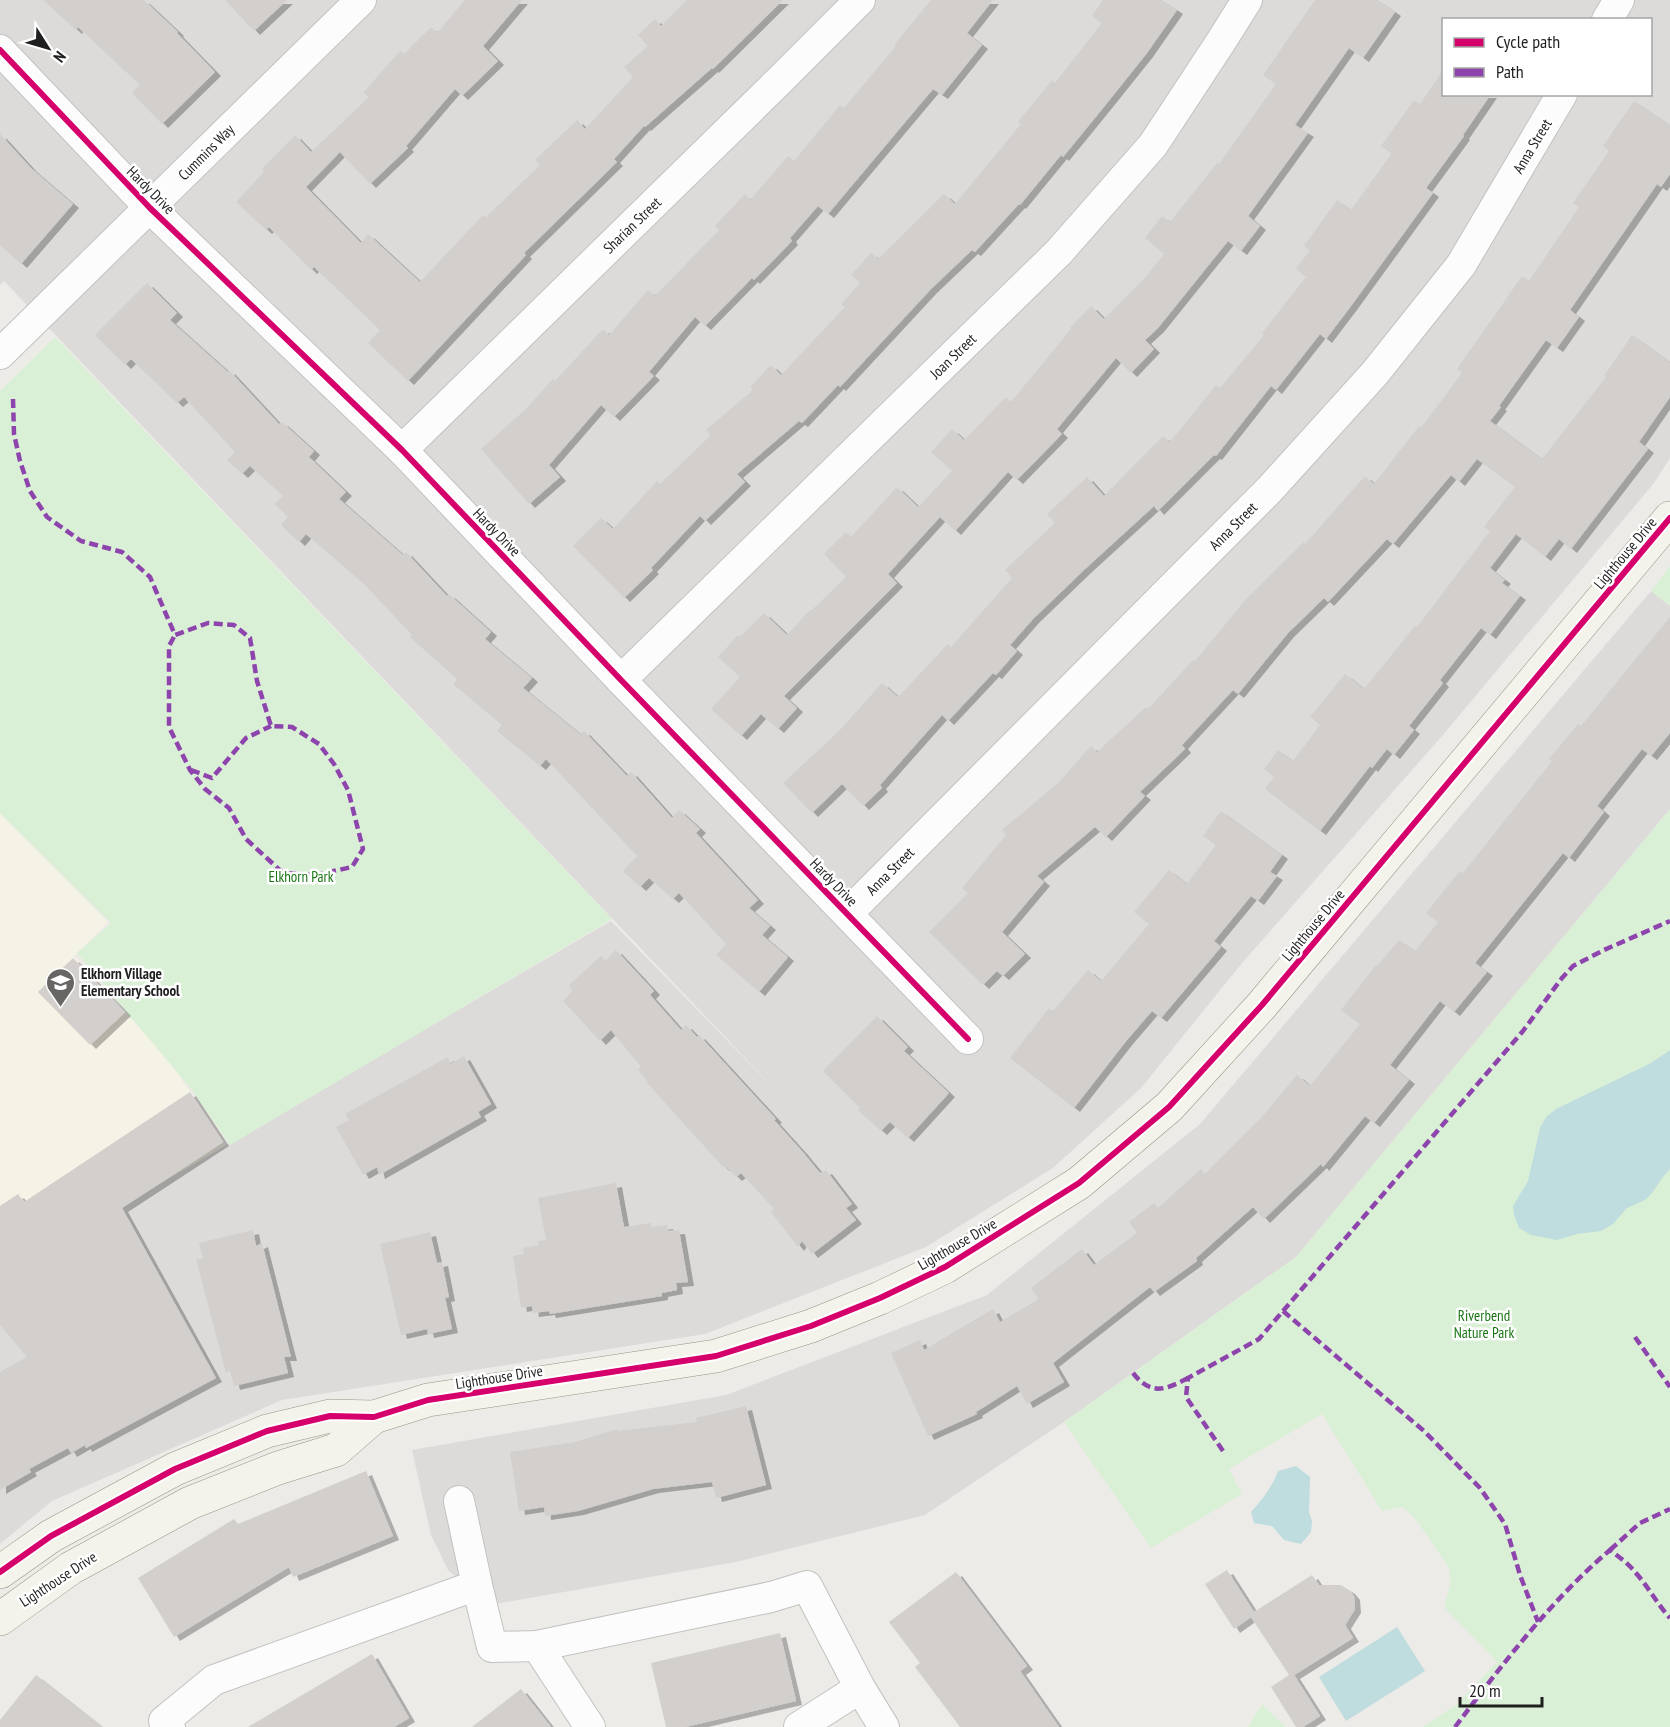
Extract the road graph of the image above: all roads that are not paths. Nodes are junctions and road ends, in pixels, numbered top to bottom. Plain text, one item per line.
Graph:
1 (360, 0) edge
2 (860, 0) edge
3 (1247, 0) edge
4 (1619, 0) edge
5 (1608, 18) edge
6 (0, 50) edge
7 (1561, 96) edge
8 (150, 207) junction
9 (0, 354) edge
10 (402, 450) junction
11 (1670, 518) edge
12 (621, 680) junction
13 (848, 913) junction
14 (968, 1039) dead end
15 (374, 1417) junction
16 (459, 1501) dead end
17 (0, 1572) edge
18 (477, 1585) junction
19 (0, 1619) edge
20 (537, 1646) junction
21 (860, 1688) junction
22 (170, 1727) edge
23 (590, 1727) edge
24 (799, 1727) edge
25 (884, 1727) edge

1 - 8 street, Cummins Way
2 - 10 street, Sharian Street
3 - 12 street, Joan Street
4 - 5 street
6 - 8 street, Hardy Drive
7 - 13 street, Anna Street
8 - 9 street, Cummins Way
8 - 10 street, Hardy Drive
10 - 12 street, Hardy Drive
11 - 15 street, Lighthouse Drive
12 - 13 street, Hardy Drive
13 - 14 street, Hardy Drive
15 - 17 street, Lighthouse Drive
15 - 19 street, Lighthouse Drive
16 - 18 street
18 - 20 street
18 - 22 street
20 - 21 street
20 - 23 street
21 - 24 street
21 - 25 street

